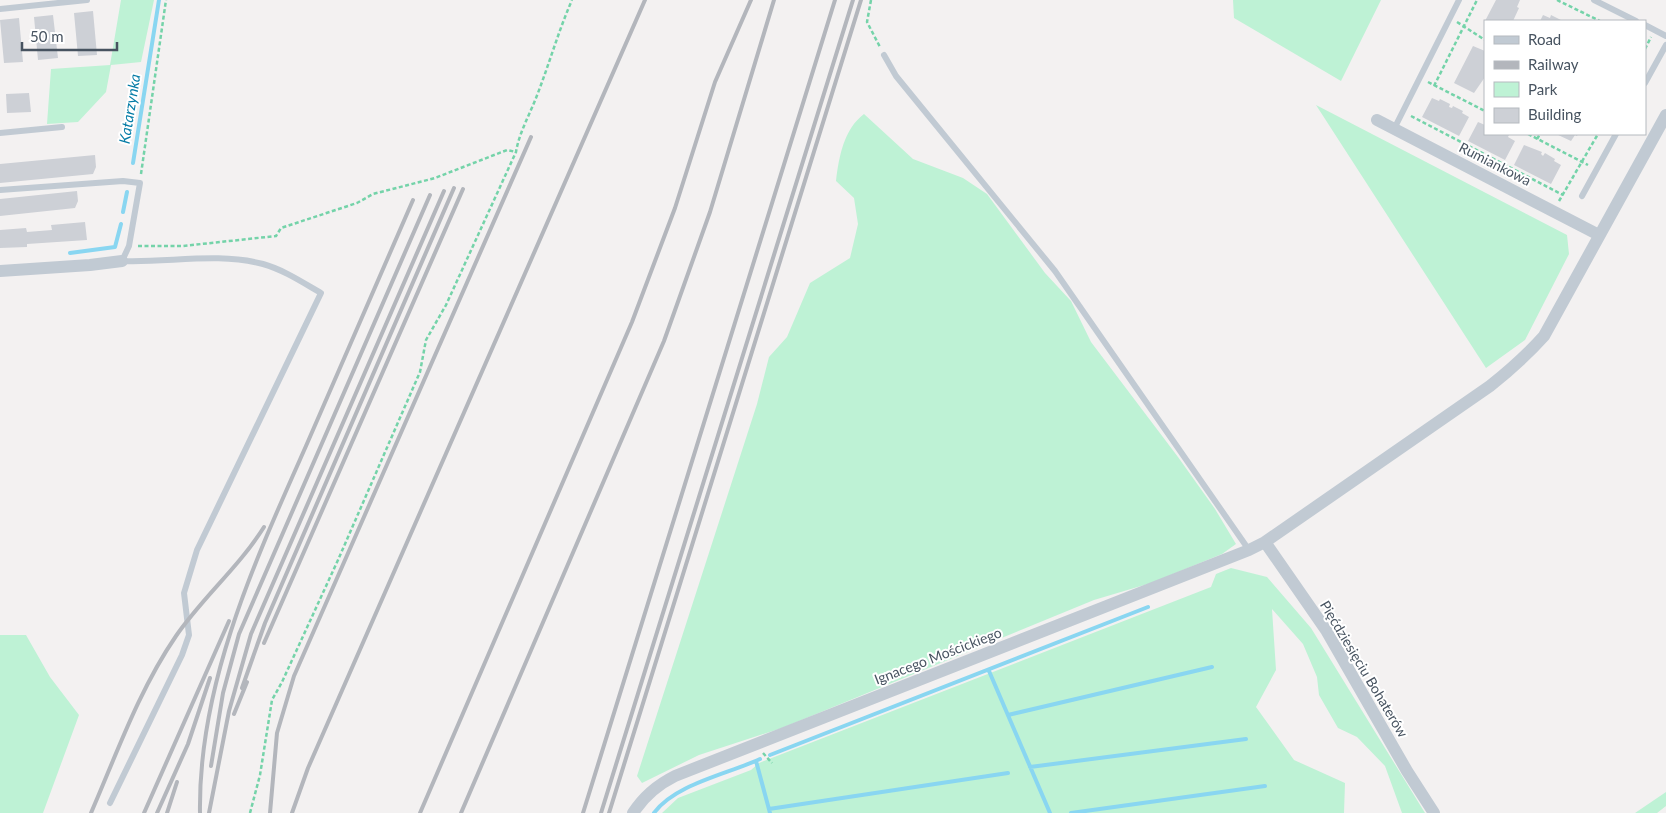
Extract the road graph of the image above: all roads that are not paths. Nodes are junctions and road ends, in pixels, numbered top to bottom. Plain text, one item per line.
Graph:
1 (87, 0) edge
2 (1459, 0) edge
3 (1594, 0) edge
4 (0, 9) edge
5 (1634, 20) edge
6 (1646, 26) edge
7 (1666, 36) edge
8 (1666, 45) edge
9 (884, 55) road end
10 (1646, 81) edge
11 (1666, 115) edge
12 (1377, 120) dead end
13 (62, 128) dead end
14 (1394, 129) junction
15 (0, 133) edge
16 (1656, 133) junction
17 (1615, 135) edge
18 (1666, 143) edge
19 (0, 190) edge
20 (1582, 196) dead end
21 (1599, 235) junction
22 (122, 261) junction
23 (0, 271) edge
24 (1266, 542) junction
25 (1249, 550) junction
26 (110, 803) dead end
27 (633, 813) edge
28 (1434, 813) edge

1 - 4 lane
2 - 14 lane
3 - 5 lane
6 - 7 lane
8 - 10 lane
9 - 25 lane
11 - 16 street, Ignacego Mościckiego
12 - 14 street, Rumiankowa
13 - 15 lane
14 - 21 street, Rumiankowa
16 - 18 street
16 - 21 street, Ignacego Mościckiego
17 - 20 lane
19 - 22 lane
21 - 24 street, Ignacego Mościckiego
22 - 23 street
22 - 26 lane
24 - 25 street, Ignacego Mościckiego
24 - 28 street, Pięćdziesięciu Bohaterów
25 - 27 street, Ignacego Mościckiego

